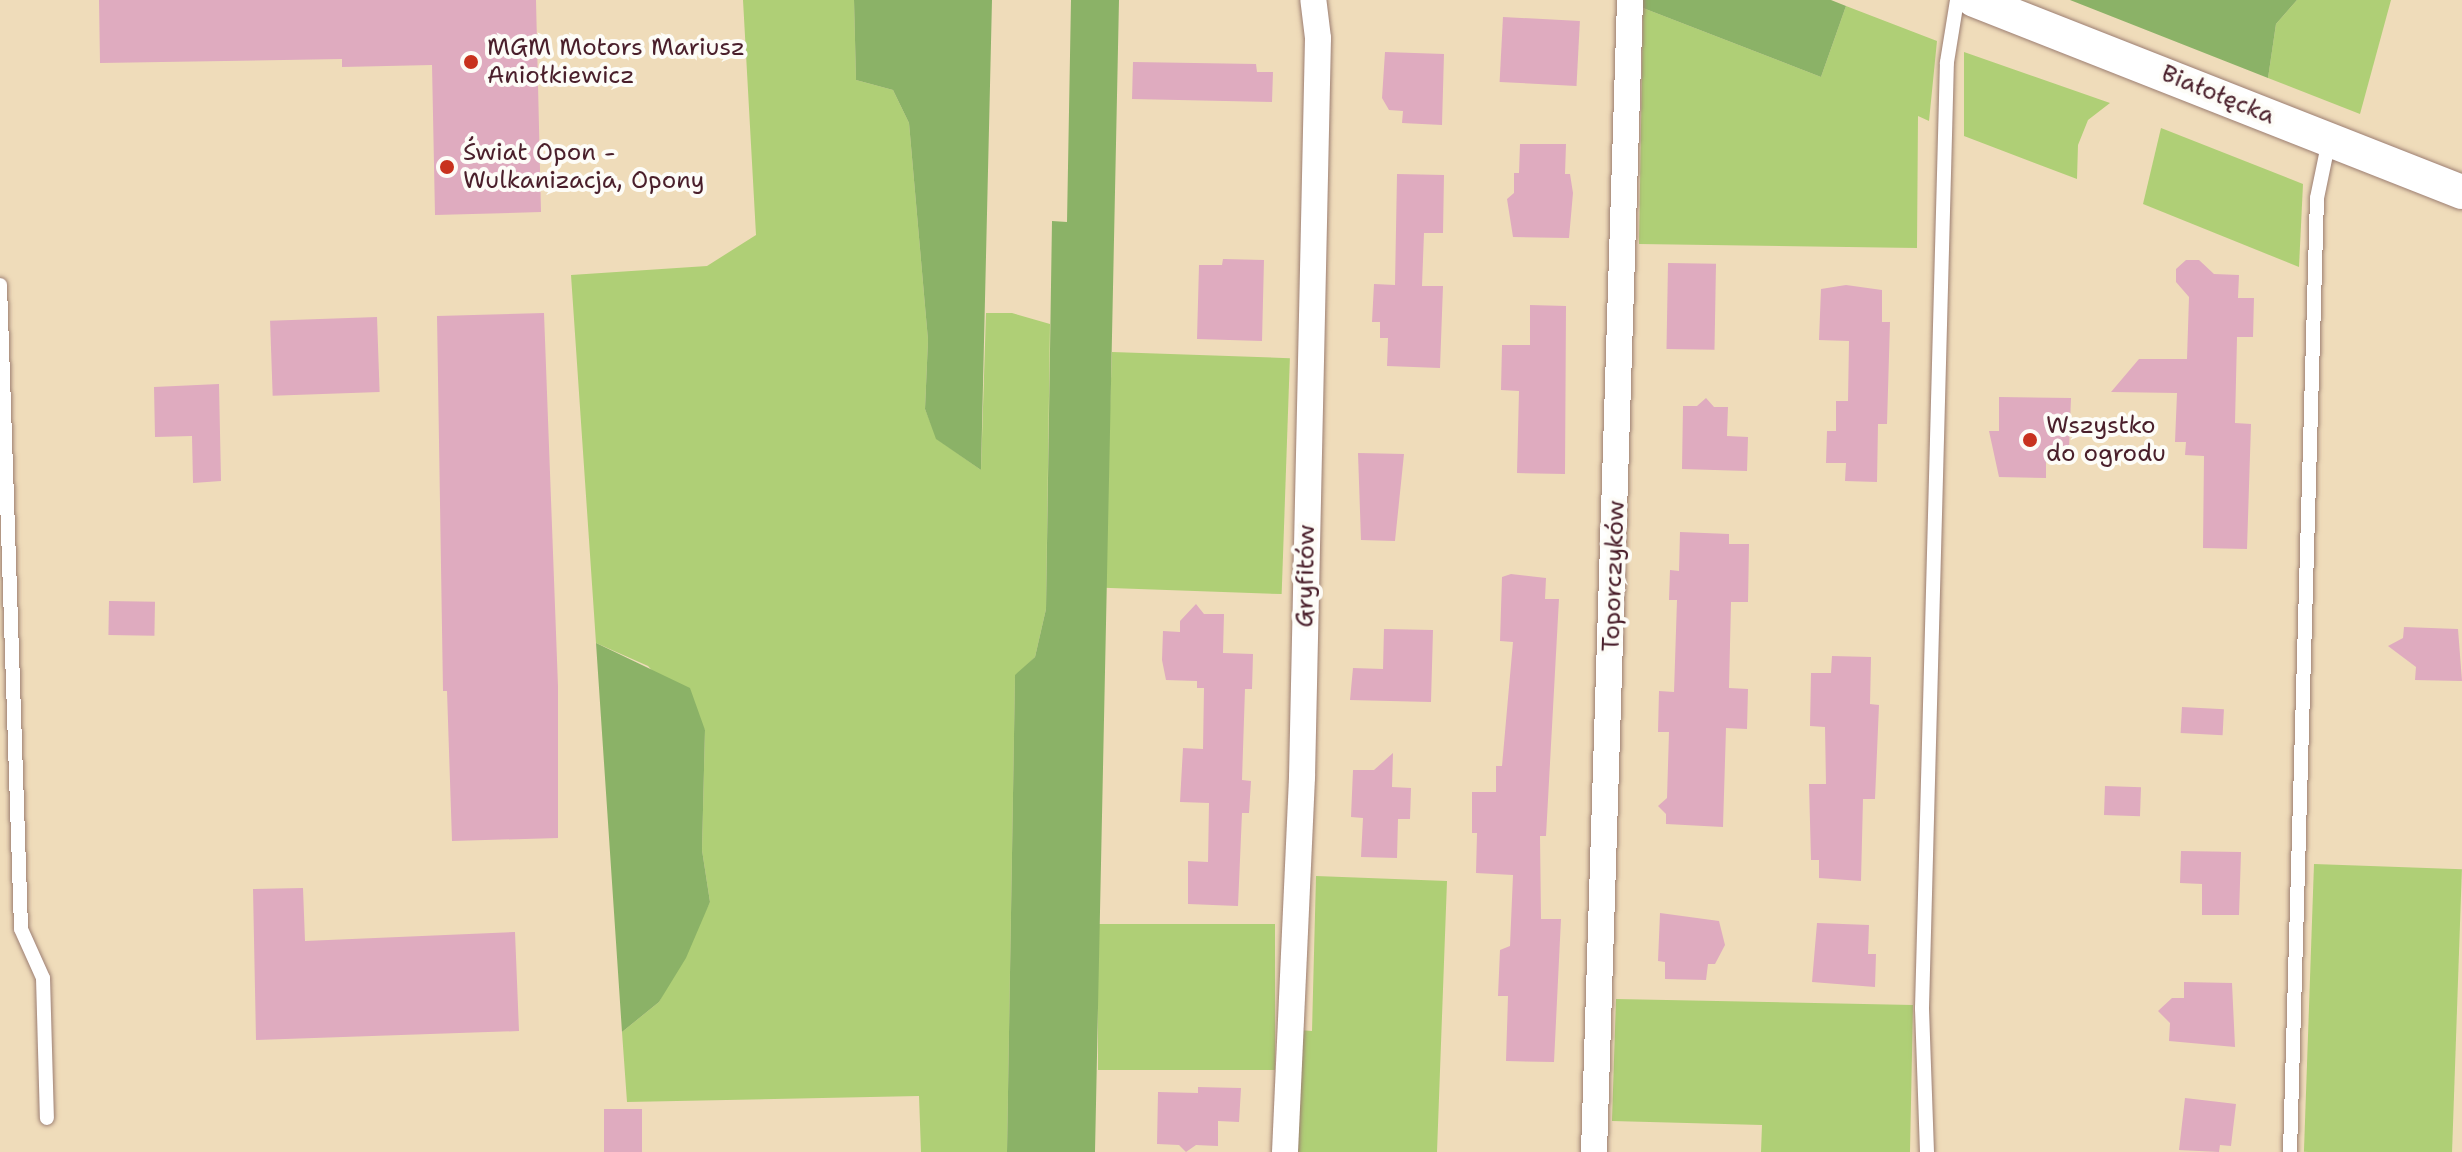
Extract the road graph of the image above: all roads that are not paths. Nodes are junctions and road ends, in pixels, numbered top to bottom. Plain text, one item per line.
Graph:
1 (1313, 0) edge
2 (1630, 0) edge
3 (1957, 0) edge
4 (1974, 0) edge
5 (2329, 139) junction
6 (2462, 192) edge
7 (0, 285) edge
8 (47, 1118) dead end
9 (1285, 1152) edge
10 (1594, 1152) edge
11 (1927, 1152) edge
12 (2290, 1152) edge

1 - 9 street, Gryfitów
2 - 10 street, Toporczyków
3 - 11 lane
4 - 5 street, Białołęcka
5 - 6 street, Białołęcka
5 - 12 lane
7 - 8 lane

